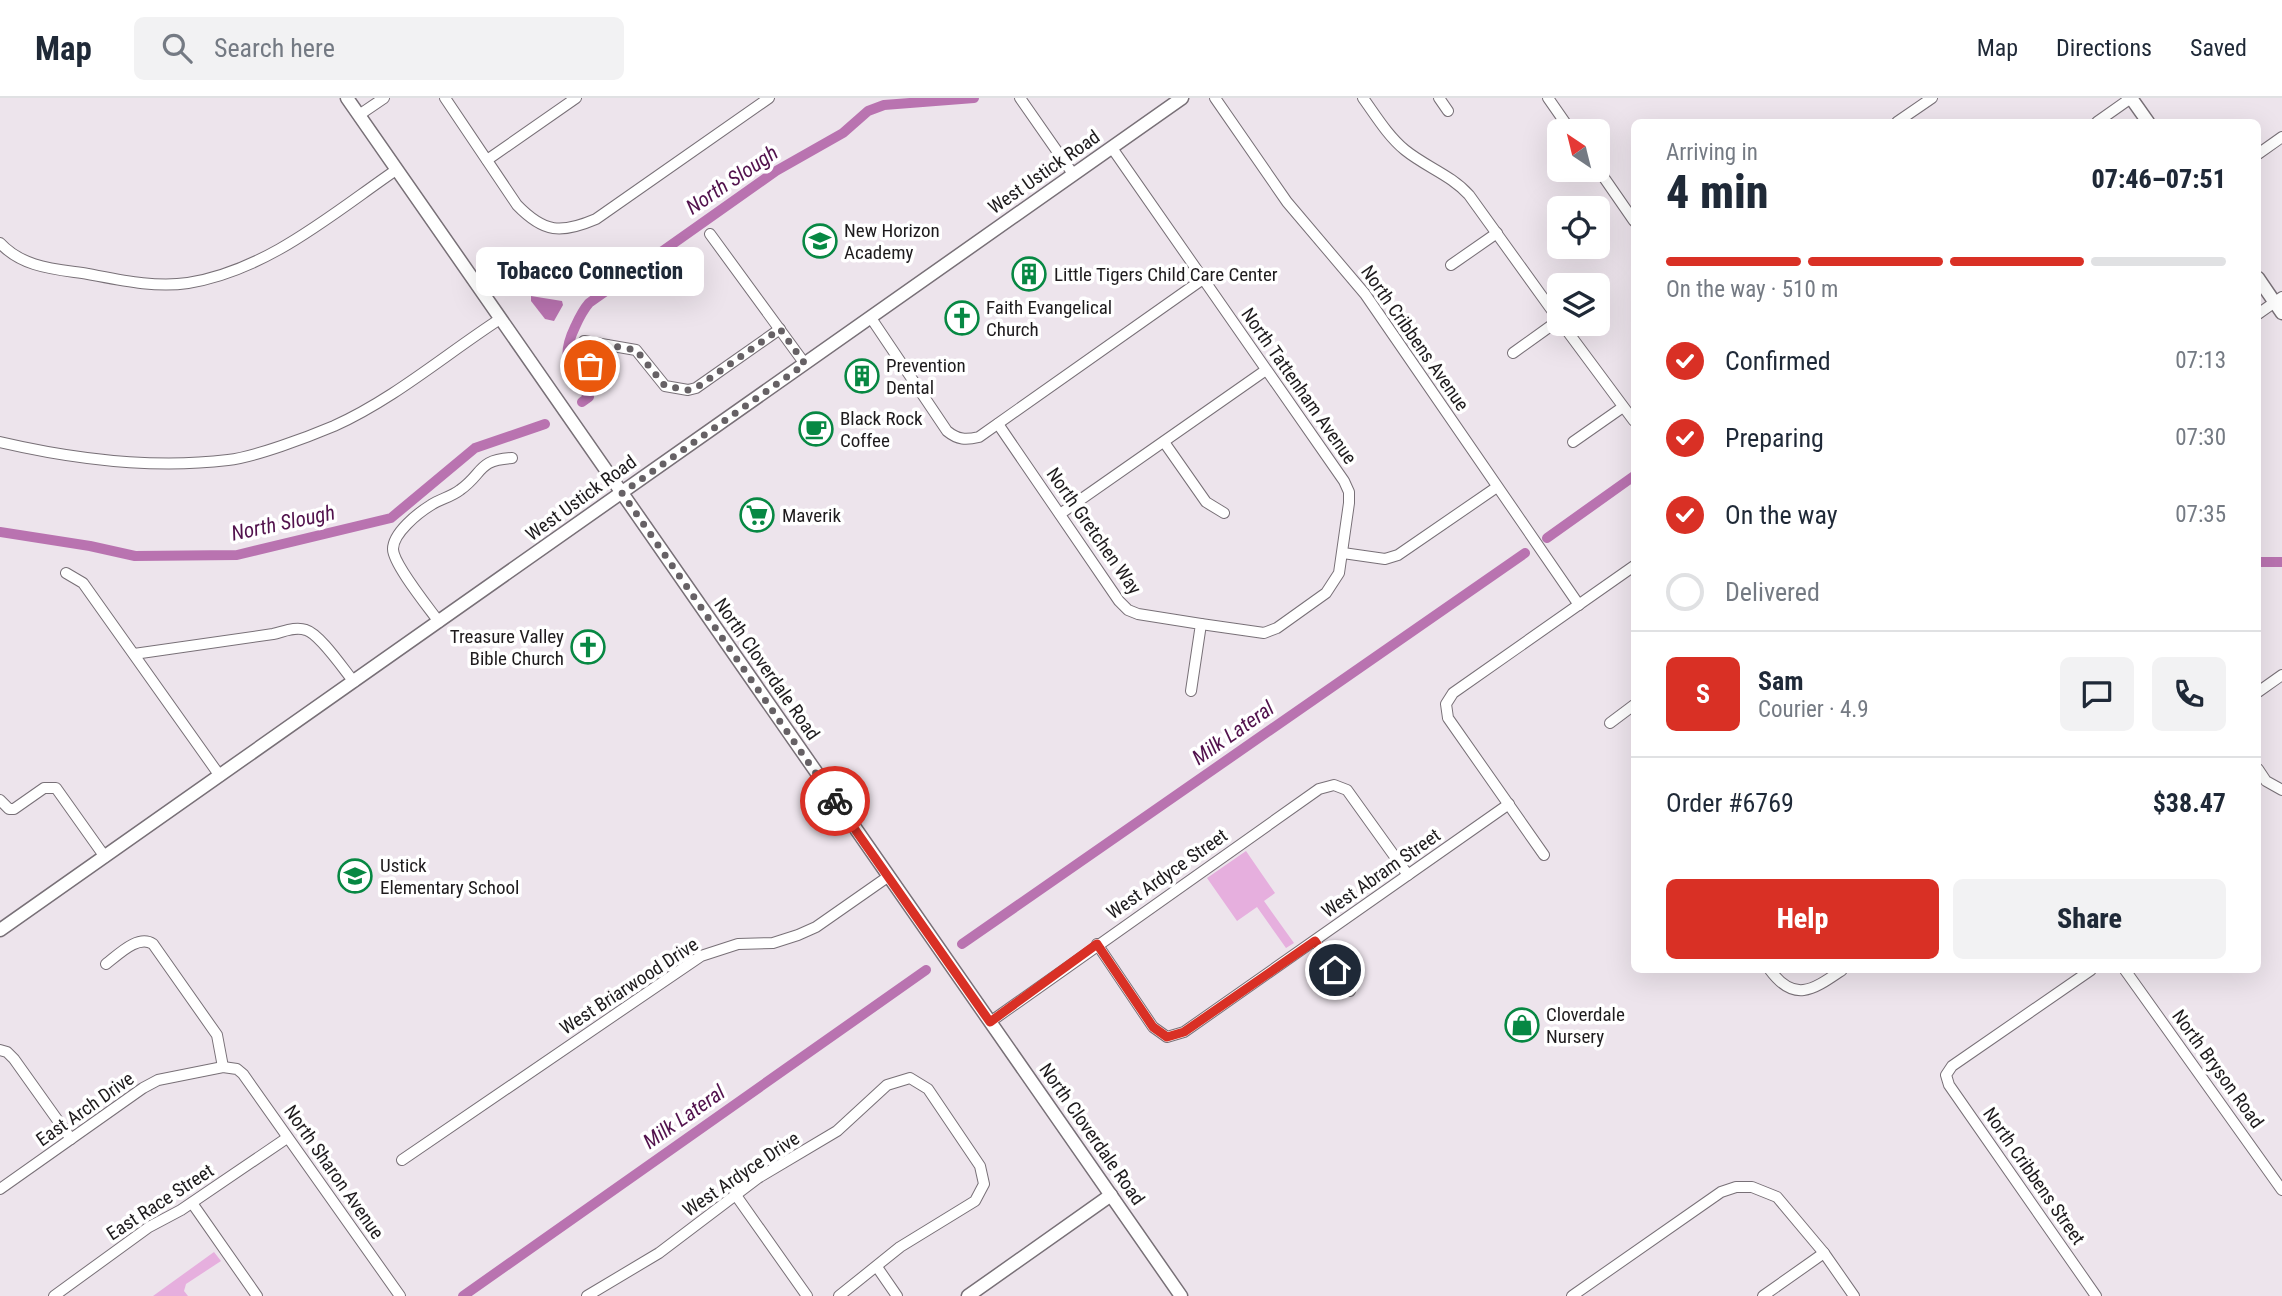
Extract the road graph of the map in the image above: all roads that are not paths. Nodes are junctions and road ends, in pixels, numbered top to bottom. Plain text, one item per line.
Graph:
1 (347, 98) edge
2 (384, 98) edge
3 (445, 98) edge
4 (576, 98) edge
5 (769, 98) edge
6 (1020, 98) edge
7 (1182, 98) edge
8 (1215, 98) edge
9 (1363, 98) edge
10 (1439, 98) edge
11 (1548, 98) edge
12 (1932, 98) edge
13 (2131, 98) edge
14 (1448, 111) dead end
15 (359, 115) junction
16 (1563, 119) edge
17 (1901, 119) edge
18 (2101, 119) edge
19 (2146, 119) edge
20 (2282, 137) edge
21 (1112, 148) junction
22 (2261, 152) edge
23 (487, 160) junction
24 (396, 170) junction
25 (1073, 174) junction
26 (1607, 182) edge
27 (1631, 217) edge
28 (1497, 233) junction
29 (710, 234) dead end
30 (0, 243) edge
31 (1451, 265) dead end
32 (1203, 279) junction
33 (2261, 282) edge
34 (1547, 303) edge
35 (2279, 304) edge
36 (2261, 313) edge
37 (870, 318) junction
38 (500, 319) junction
39 (780, 329) junction
40 (1547, 330) edge
41 (1571, 336) edge
42 (584, 341) dead end
43 (607, 345) junction
44 (1513, 353) dead end
45 (805, 364) junction
46 (590, 366) dead end
47 (1266, 370) junction
48 (1623, 407) junction
49 (1631, 417) edge
50 (998, 424) junction
51 (0, 442) edge
52 (1164, 442) junction
53 (1573, 442) dead end
54 (513, 458) dead end
55 (1497, 487) junction
56 (622, 493) junction
57 (1224, 513) dead end
58 (1060, 514) junction
59 (1343, 553) junction
60 (1631, 568) edge
61 (66, 573) dead end
62 (1579, 605) junction
63 (439, 622) junction
64 (1201, 624) junction
65 (134, 654) junction
66 (2282, 675) edge
67 (354, 682) junction
68 (2261, 690) edge
69 (1191, 691) dead end
70 (1631, 707) edge
71 (1610, 723) dead end
72 (2261, 774) edge
73 (220, 776) junction
74 (2281, 790) edge
75 (0, 800) edge
76 (1508, 804) junction
77 (1544, 855) dead end
78 (105, 857) junction
79 (1408, 875) junction
80 (889, 876) junction
81 (0, 930) edge
82 (1315, 941) junction
83 (1097, 944) junction
84 (106, 964) dead end
85 (1772, 973) edge
86 (1838, 973) edge
87 (2087, 973) edge
88 (2126, 973) edge
89 (1350, 991) dead end
90 (990, 1022) junction
91 (0, 1050) edge
92 (223, 1067) junction
93 (237, 1069) joint
94 (287, 1138) junction
95 (71, 1139) junction
96 (402, 1160) dead end
97 (0, 1189) edge
98 (2282, 1190) edge
99 (735, 1194) junction
100 (1111, 1195) junction
101 (192, 1203) junction
102 (1824, 1253) junction
103 (877, 1267) junction
104 (54, 1296) edge
105 (257, 1296) edge
106 (400, 1296) edge
107 (587, 1296) edge
108 (807, 1296) edge
109 (839, 1296) edge
110 (897, 1296) edge
111 (968, 1296) edge
112 (1181, 1296) edge
113 (1572, 1296) edge
114 (1763, 1296) edge
115 (1854, 1296) edge
116 (2096, 1296) edge

1 - 15 main road, North Cloverdale Road
2 - 15 street
3 - 23 street
4 - 23 street
5 - 23 street
6 - 25 street
7 - 21 main road, West Ustick Road
8 - 55 street, North Cribbens Avenue
9 - 28 street
10 - 14 street
11 - 16 street
12 - 17 street
13 - 18 street
13 - 19 main road
15 - 24 main road, North Cloverdale Road
20 - 22 street
21 - 25 main road, West Ustick Road
21 - 32 street, North Tattenham Avenue
24 - 30 street
24 - 38 main road, North Cloverdale Road
25 - 37 main road, West Ustick Road
26 - 27 street
28 - 31 street
28 - 34 street
29 - 39 street
32 - 47 street, North Tattenham Avenue
32 - 50 street
33 - 35 main road
35 - 36 street
37 - 45 main road, West Ustick Road
37 - 50 street
38 - 51 street
38 - 56 main road, North Cloverdale Road
39 - 43 street
39 - 45 street
40 - 44 street
41 - 48 street
42 - 43 street
43 - 46 street
45 - 56 main road, West Ustick Road
47 - 52 street
47 - 59 street, North Tattenham Avenue
48 - 49 street
48 - 53 street
50 - 58 street, North Gretchen Way
52 - 57 street
52 - 58 street
54 - 63 street
55 - 59 street
55 - 62 street, North Cribbens Avenue
56 - 63 main road, West Ustick Road
56 - 80 main road, North Cloverdale Road
58 - 64 street, North Gretchen Way
59 - 64 street, North Tattenham Avenue
60 - 62 street
61 - 65 street
62 - 76 street
63 - 67 main road, West Ustick Road
64 - 69 street
65 - 67 street
65 - 73 street
66 - 68 street
67 - 73 main road, West Ustick Road
70 - 71 street
72 - 74 street
73 - 78 main road, West Ustick Road
75 - 78 street
76 - 77 street
76 - 79 street, West Abram Street
78 - 81 main road, West Ustick Road
79 - 82 street, West Abram Street
79 - 83 street, West Ardyce Street
80 - 90 main road, North Cloverdale Road
80 - 96 street, West Briarwood Drive
82 - 83 street, West Abram Street
82 - 89 street
83 - 90 street, West Ardyce Street
84 - 92 street
85 - 86 street
87 - 116 street, North Cribbens Street
88 - 98 street, North Bryson Road
90 - 100 main road, North Cloverdale Road
91 - 95 street
92 - 93 street, East Arch Drive
92 - 95 street, East Arch Drive
93 - 94 street, North Sharon Avenue
94 - 101 street, East Race Street
94 - 106 street, North Sharon Avenue
95 - 97 street, East Arch Drive
99 - 103 street, West Ardyce Drive
99 - 107 street, West Ardyce Drive
99 - 108 street
100 - 111 main road
100 - 112 main road, North Cloverdale Road
101 - 104 street, East Race Street
101 - 105 street
102 - 113 street
102 - 114 street
102 - 115 street
103 - 109 street
103 - 110 street

